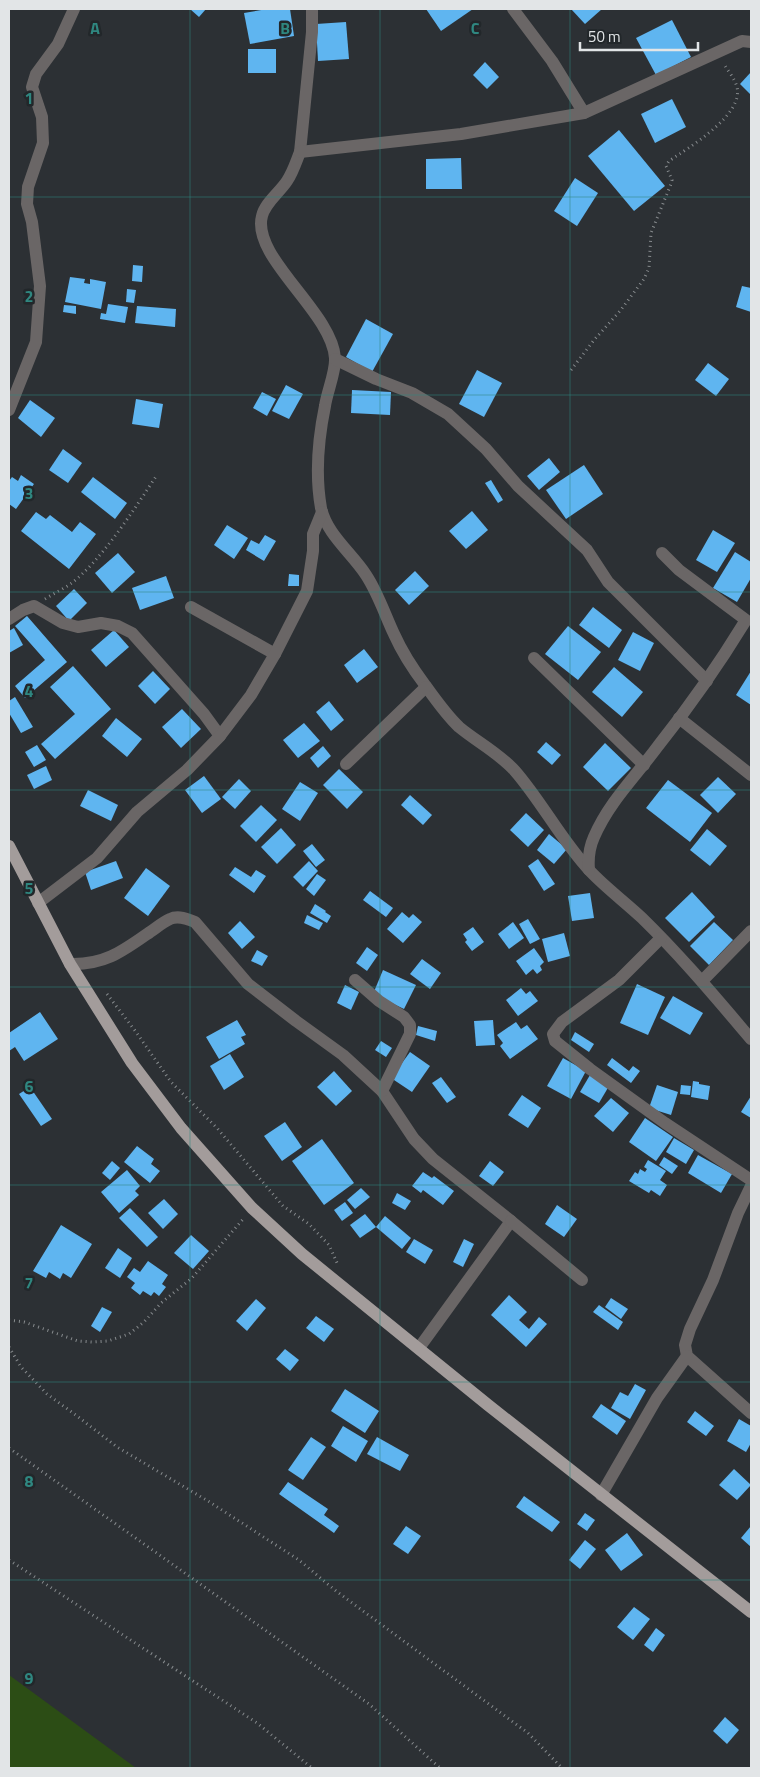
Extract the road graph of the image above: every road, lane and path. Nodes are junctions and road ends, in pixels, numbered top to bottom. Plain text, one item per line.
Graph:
1 (74, 9) edge
2 (312, 9) edge
3 (513, 9) edge
4 (751, 42) edge
5 (717, 52) junction
6 (584, 113) junction
7 (300, 152) junction
8 (335, 359) junction
9 (571, 370) dead end
10 (9, 410) edge
11 (157, 474) dead end
12 (322, 512) junction
13 (662, 553) dead end
14 (34, 606) junction
15 (191, 607) dead end
16 (748, 618) edge
17 (9, 619) edge
18 (275, 654) junction
19 (534, 658) dead end
20 (707, 681) junction
21 (426, 687) junction
22 (679, 718) junction
23 (220, 736) junction
24 (346, 764) dead end
25 (644, 765) junction
26 (751, 775) edge
27 (9, 846) edge
28 (589, 870) junction
29 (38, 903) junction
30 (751, 931) edge
31 (661, 938) junction
32 (70, 964) junction
33 (355, 980) dead end
34 (702, 981) junction
35 (105, 991) dead end
36 (751, 1039) edge
37 (382, 1091) junction
38 (751, 1180) edge
39 (751, 1186) edge
40 (252, 1208) junction
41 (510, 1221) junction
42 (582, 1280) dead end
43 (347, 1290) junction
44 (9, 1320) edge
45 (9, 1347) edge
46 (419, 1348) junction
47 (687, 1356) junction
48 (751, 1413) edge
49 (9, 1448) edge
50 (601, 1495) junction
51 (9, 1560) edge
52 (751, 1612) edge
53 (312, 1768) edge
54 (440, 1768) edge
55 (562, 1768) edge

1 - 10 street
2 - 7 street
3 - 6 street
4 - 5 street
5 - 6 street
5 - 9 path
6 - 7 street
7 - 8 street
8 - 12 street
8 - 20 street
11 - 14 path
12 - 18 street
12 - 21 street
13 - 16 street
14 - 17 street
14 - 23 street
15 - 18 street
16 - 20 street
18 - 23 street
19 - 25 street
20 - 22 street
21 - 24 street
21 - 28 street
22 - 25 street
22 - 26 street
23 - 29 street
25 - 28 street
27 - 29 main road
28 - 31 street
29 - 32 main road
30 - 34 street
31 - 34 street
31 - 38 street
32 - 37 street
32 - 40 main road
33 - 37 street
34 - 36 street
35 - 43 path
37 - 41 street
39 - 47 street
40 - 43 main road
40 - 44 path
41 - 42 street
41 - 46 street
43 - 46 main road
45 - 55 path
46 - 50 main road
47 - 48 street
47 - 50 street
49 - 54 path
50 - 52 main road
51 - 53 path

